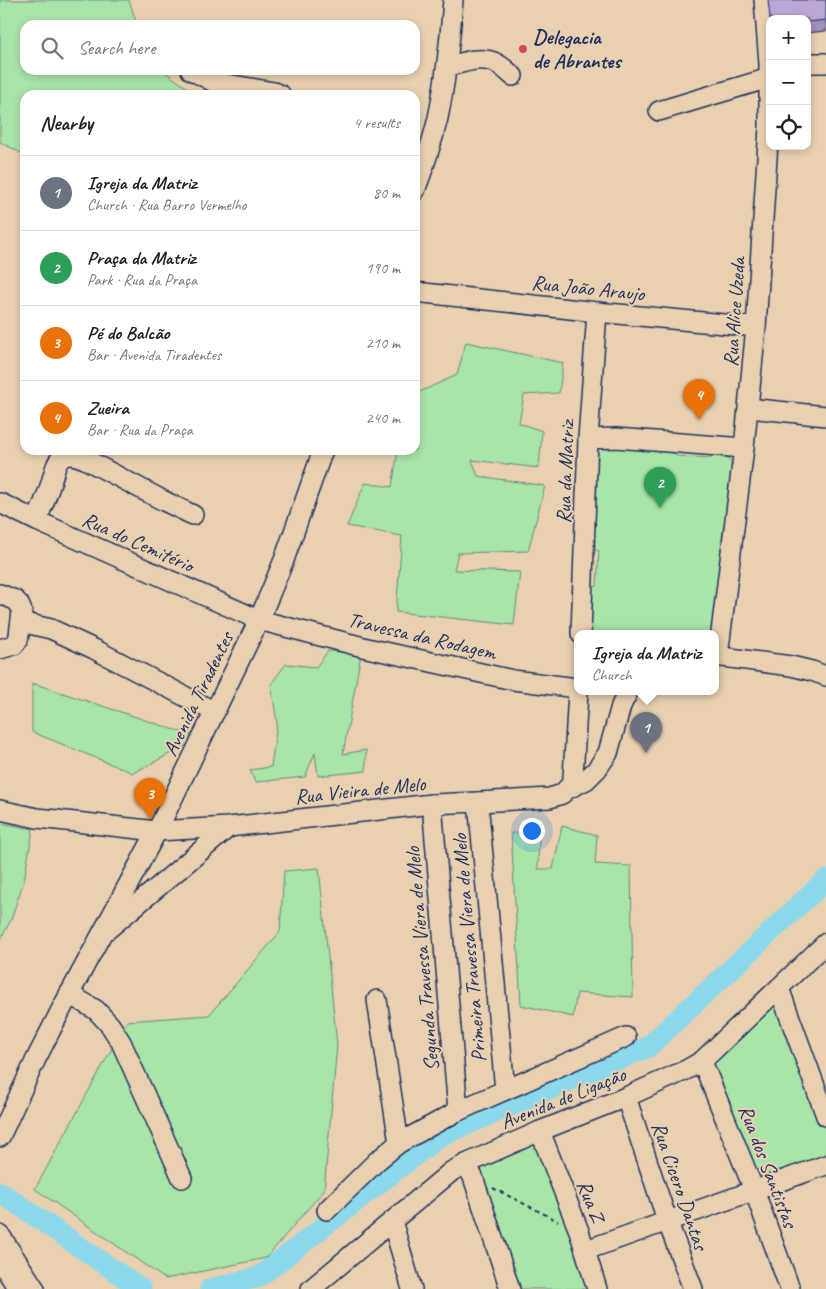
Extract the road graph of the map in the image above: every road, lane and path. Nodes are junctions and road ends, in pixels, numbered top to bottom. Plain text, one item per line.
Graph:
1 (453, 0) edge
2 (764, 0) edge
3 (768, 60) edge
4 (811, 63) edge
5 (826, 63) edge
6 (447, 67) junction
7 (766, 70) edge
8 (201, 75) edge
9 (513, 76) dead end
10 (262, 90) edge
11 (769, 105) edge
12 (659, 111) dead end
13 (422, 146) edge
14 (420, 159) edge
15 (420, 293) edge
16 (597, 312) junction
17 (756, 327) junction
18 (749, 408) junction
19 (826, 416) edge
20 (588, 439) junction
21 (744, 448) junction
22 (321, 455) edge
23 (0, 503) edge
24 (193, 515) dead end
25 (37, 520) junction
26 (0, 594) edge
27 (259, 620) junction
28 (21, 622) junction
29 (581, 630) edge
30 (719, 634) edge
31 (0, 649) edge
32 (719, 656) edge
33 (826, 676) edge
34 (574, 688) edge
35 (578, 695) edge
36 (626, 695) edge
37 (215, 712) junction
38 (566, 790) junction
39 (478, 802) junction
40 (432, 804) junction
41 (0, 810) edge
42 (229, 827) junction
43 (157, 831) junction
44 (100, 936) junction
45 (826, 943) edge
46 (779, 988) junction
47 (69, 994) junction
48 (377, 1000) dead end
49 (626, 1037) dead end
50 (702, 1061) junction
51 (505, 1090) junction
52 (626, 1097) junction
53 (5, 1111) edge
54 (458, 1111) junction
55 (826, 1116) edge
56 (540, 1131) junction
57 (0, 1137) edge
58 (399, 1143) junction
59 (826, 1165) edge
60 (469, 1170) junction
61 (182, 1178) dead end
62 (754, 1190) junction
63 (327, 1210) dead end
64 (668, 1220) junction
65 (392, 1221) junction
66 (579, 1231) junction
67 (0, 1235) edge
68 (586, 1250) junction
69 (7, 1262) edge
70 (18, 1289) edge
71 (35, 1289) edge
72 (312, 1289) edge
73 (412, 1289) edge
74 (510, 1289) edge
75 (597, 1289) edge
76 (693, 1289) edge
77 (790, 1289) edge

1 - 6 street
2 - 3 street, Rua Alice Uzeda
4 - 5 street
6 - 9 street
6 - 13 street
7 - 12 street
8 - 10 street
11 - 17 street, Rua Alice Uzeda
13 - 14 street
15 - 16 street, Rua João Araujo
16 - 17 street, Rua João Araujo
16 - 20 street, Rua da Matriz
17 - 18 street, Rua Alice Uzeda
18 - 19 street
18 - 21 street, Rua Alice Uzeda
20 - 21 street
20 - 29 street, Rua da Matriz
21 - 30 street, Rua Alice Uzeda
22 - 27 street, Avenida Tiradentes
23 - 25 street, Rua do Cemitério
24 - 25 street
25 - 27 street, Rua do Cemitério
26 - 28 street
27 - 34 street, Travessa da Rodagem
27 - 37 street, Avenida Tiradentes
28 - 31 street
28 - 37 street
32 - 33 street
35 - 38 street
36 - 38 street, Rua Vieira de Melo
37 - 43 street, Avenida Tiradentes
38 - 39 street, Rua Vieira de Melo
39 - 40 street, Rua Vieira de Melo
39 - 51 street, Primeira Travessa Viera de Melo
40 - 42 street, Rua Vieira de Melo
40 - 54 street, Segunda Travessa Viera de Melo
41 - 43 street, Rua Vieira de Melo
42 - 43 street, Rua Vieira de Melo
42 - 44 street
43 - 44 street, Avenida Tiradentes
44 - 47 street, Avenida Tiradentes
45 - 46 street, Avenida de Ligação
46 - 50 street, Avenida de Ligação
46 - 55 street
47 - 53 street, Avenida Tiradentes
47 - 61 street
48 - 58 street
49 - 51 street
50 - 52 street, Avenida de Ligação
50 - 62 street, Rua dos Santistas
51 - 54 street
52 - 56 street, Avenida de Ligação
52 - 64 street, Rua Cicero Dantas
53 - 57 street, Avenida Tiradentes
54 - 58 street
56 - 60 street, Avenida de Ligação
56 - 66 street, Rua Z
58 - 63 street
59 - 62 street
60 - 65 street, Avenida de Ligação
60 - 66 path
60 - 74 street
62 - 64 street
62 - 77 street, Rua dos Santistas
64 - 68 street
64 - 76 street, Rua Cicero Dantas
65 - 72 street, Avenida de Ligação
65 - 73 street
66 - 68 street, Rua Z
67 - 69 street
68 - 75 street, Rua Z
69 - 70 street
69 - 71 street

